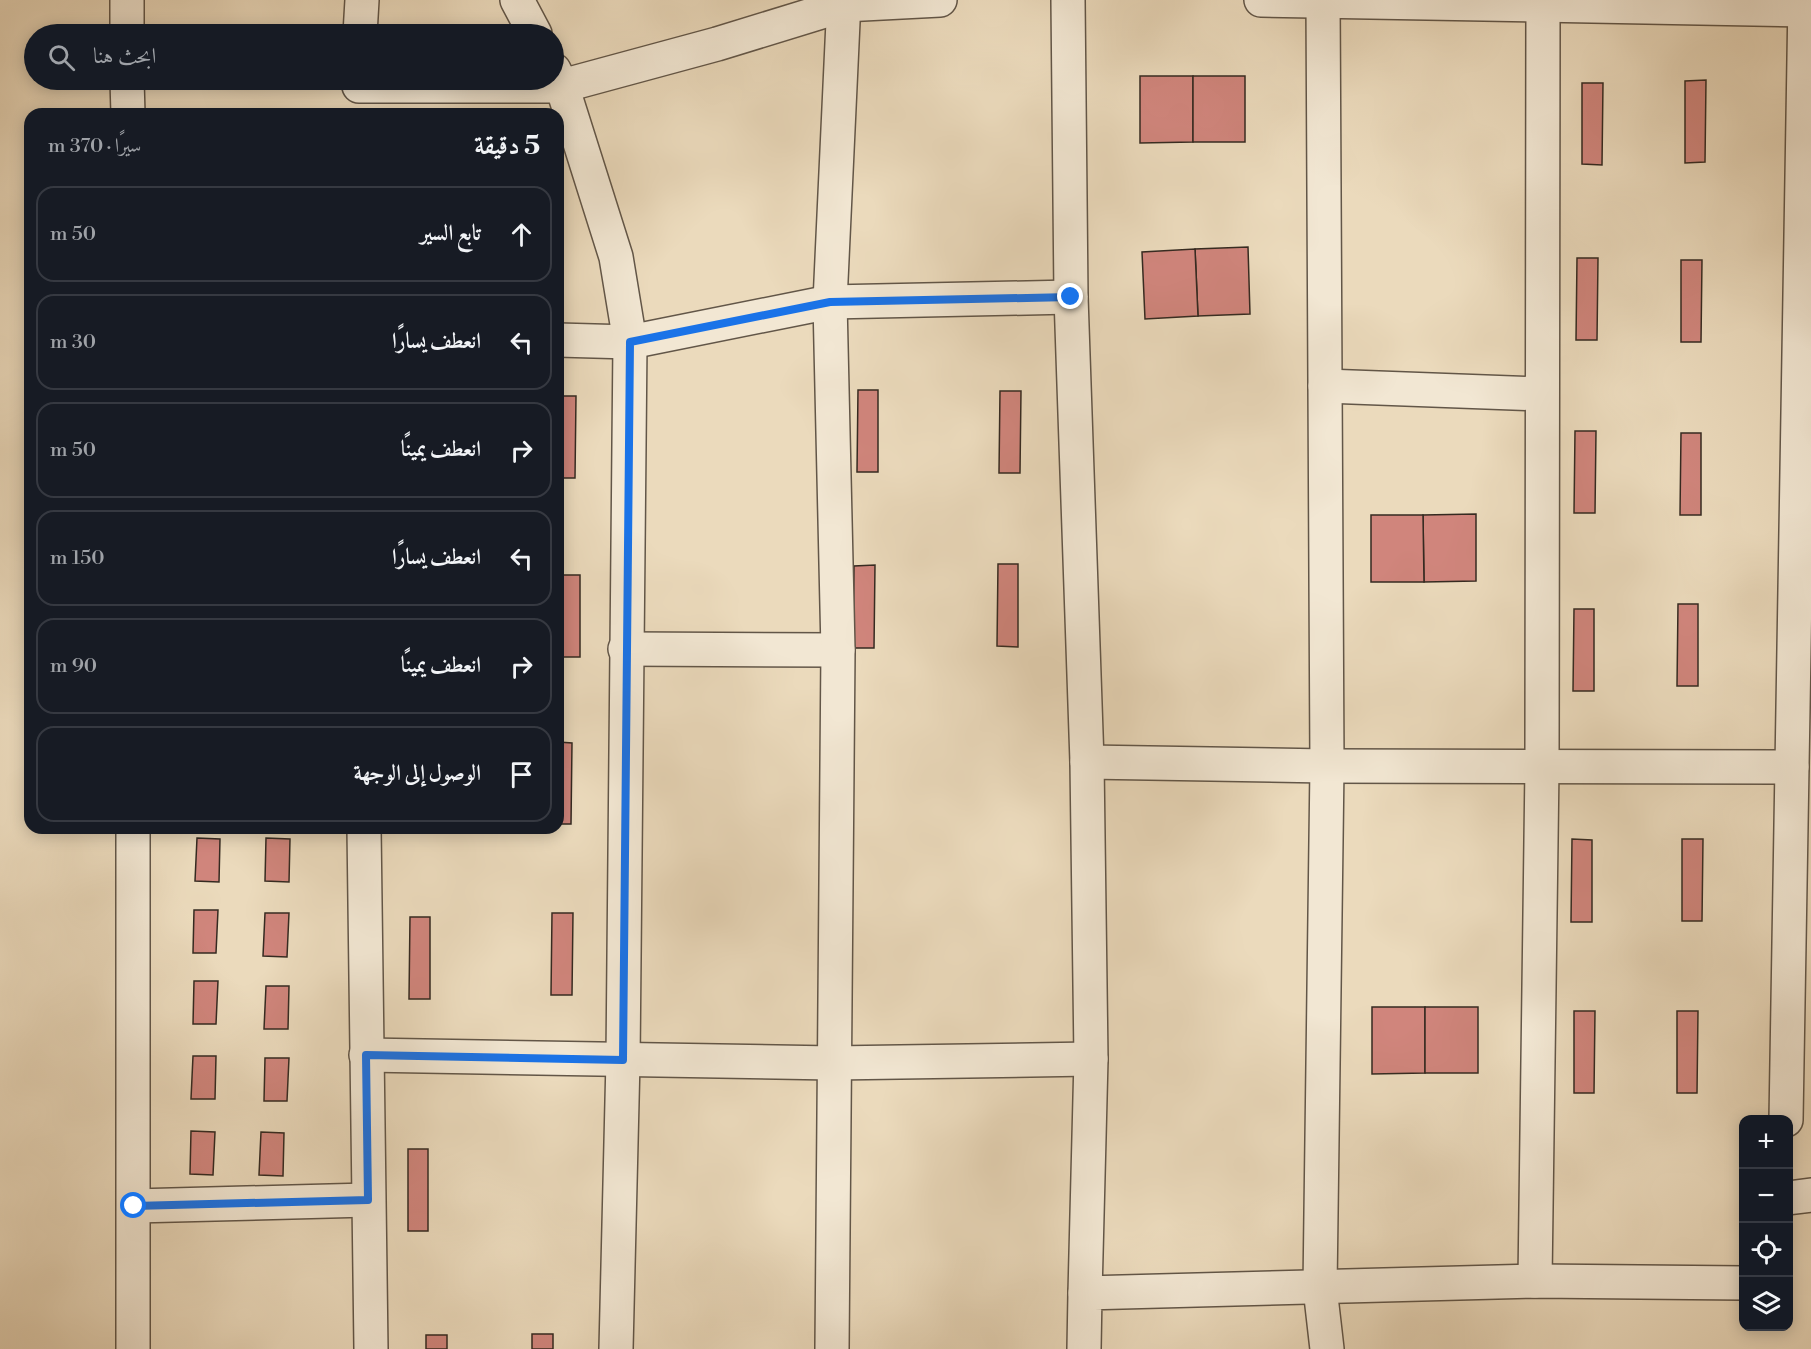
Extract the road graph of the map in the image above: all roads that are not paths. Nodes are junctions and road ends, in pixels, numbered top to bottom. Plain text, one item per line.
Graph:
1 (127, 0) edge
2 (362, 0) edge
3 (517, 0) edge
4 (940, 0) edge
5 (1068, 0) edge
6 (1261, 0) edge
7 (1323, 1) edge
8 (844, 3) edge
9 (1543, 3) edge
10 (1805, 5) edge
11 (127, 24) edge
12 (361, 24) edge
13 (530, 24) edge
14 (564, 77) edge
15 (127, 90) edge
16 (399, 90) edge
17 (562, 90) edge
18 (359, 93) edge
19 (128, 108) edge
20 (1807, 165) edge
21 (1071, 297) junction
22 (830, 302) junction
23 (564, 340) edge
24 (630, 342) junction
25 (1325, 386) junction
26 (1542, 394) junction
27 (625, 649) junction
28 (838, 650) junction
29 (1087, 762) junction
30 (1327, 766) junction
31 (1542, 767) junction
32 (1792, 767) junction
33 (133, 834) edge
34 (364, 834) edge
35 (366, 1055) junction
36 (1091, 1059) junction
37 (623, 1060) junction
38 (833, 1063) junction
39 (1786, 1115) edge
40 (1811, 1195) edge
41 (1793, 1197) edge
42 (368, 1200) junction
43 (134, 1206) junction
44 (1535, 1281) junction
45 (1739, 1283) edge
46 (1320, 1288) junction
47 (1085, 1293) junction
48 (133, 1349) edge
49 (371, 1349) edge
50 (616, 1349) edge
51 (832, 1349) edge
52 (1084, 1349) edge
53 (1327, 1349) edge

1 - 11 street
2 - 12 street
3 - 13 street
4 - 8 street
5 - 21 street
6 - 7 street
7 - 9 street
7 - 25 street
8 - 14 street
8 - 22 street
9 - 10 street
9 - 26 street
10 - 20 street
15 - 19 street
16 - 18 street
17 - 24 street
20 - 32 street
21 - 22 street
21 - 29 street
22 - 24 street
22 - 28 street
23 - 24 street
24 - 27 street
25 - 26 street
25 - 30 street
26 - 31 street
27 - 28 street
27 - 37 street
28 - 38 street
29 - 30 street
29 - 36 street
30 - 31 street
30 - 46 street
31 - 32 street
31 - 44 street
32 - 39 street
33 - 43 street
34 - 35 street
35 - 37 street
35 - 42 street
36 - 38 street
36 - 47 street
37 - 38 street
37 - 50 street
38 - 51 street
40 - 41 street
42 - 43 street
42 - 49 street
43 - 48 street
44 - 45 street
44 - 46 street
46 - 47 street
46 - 53 street
47 - 52 street

